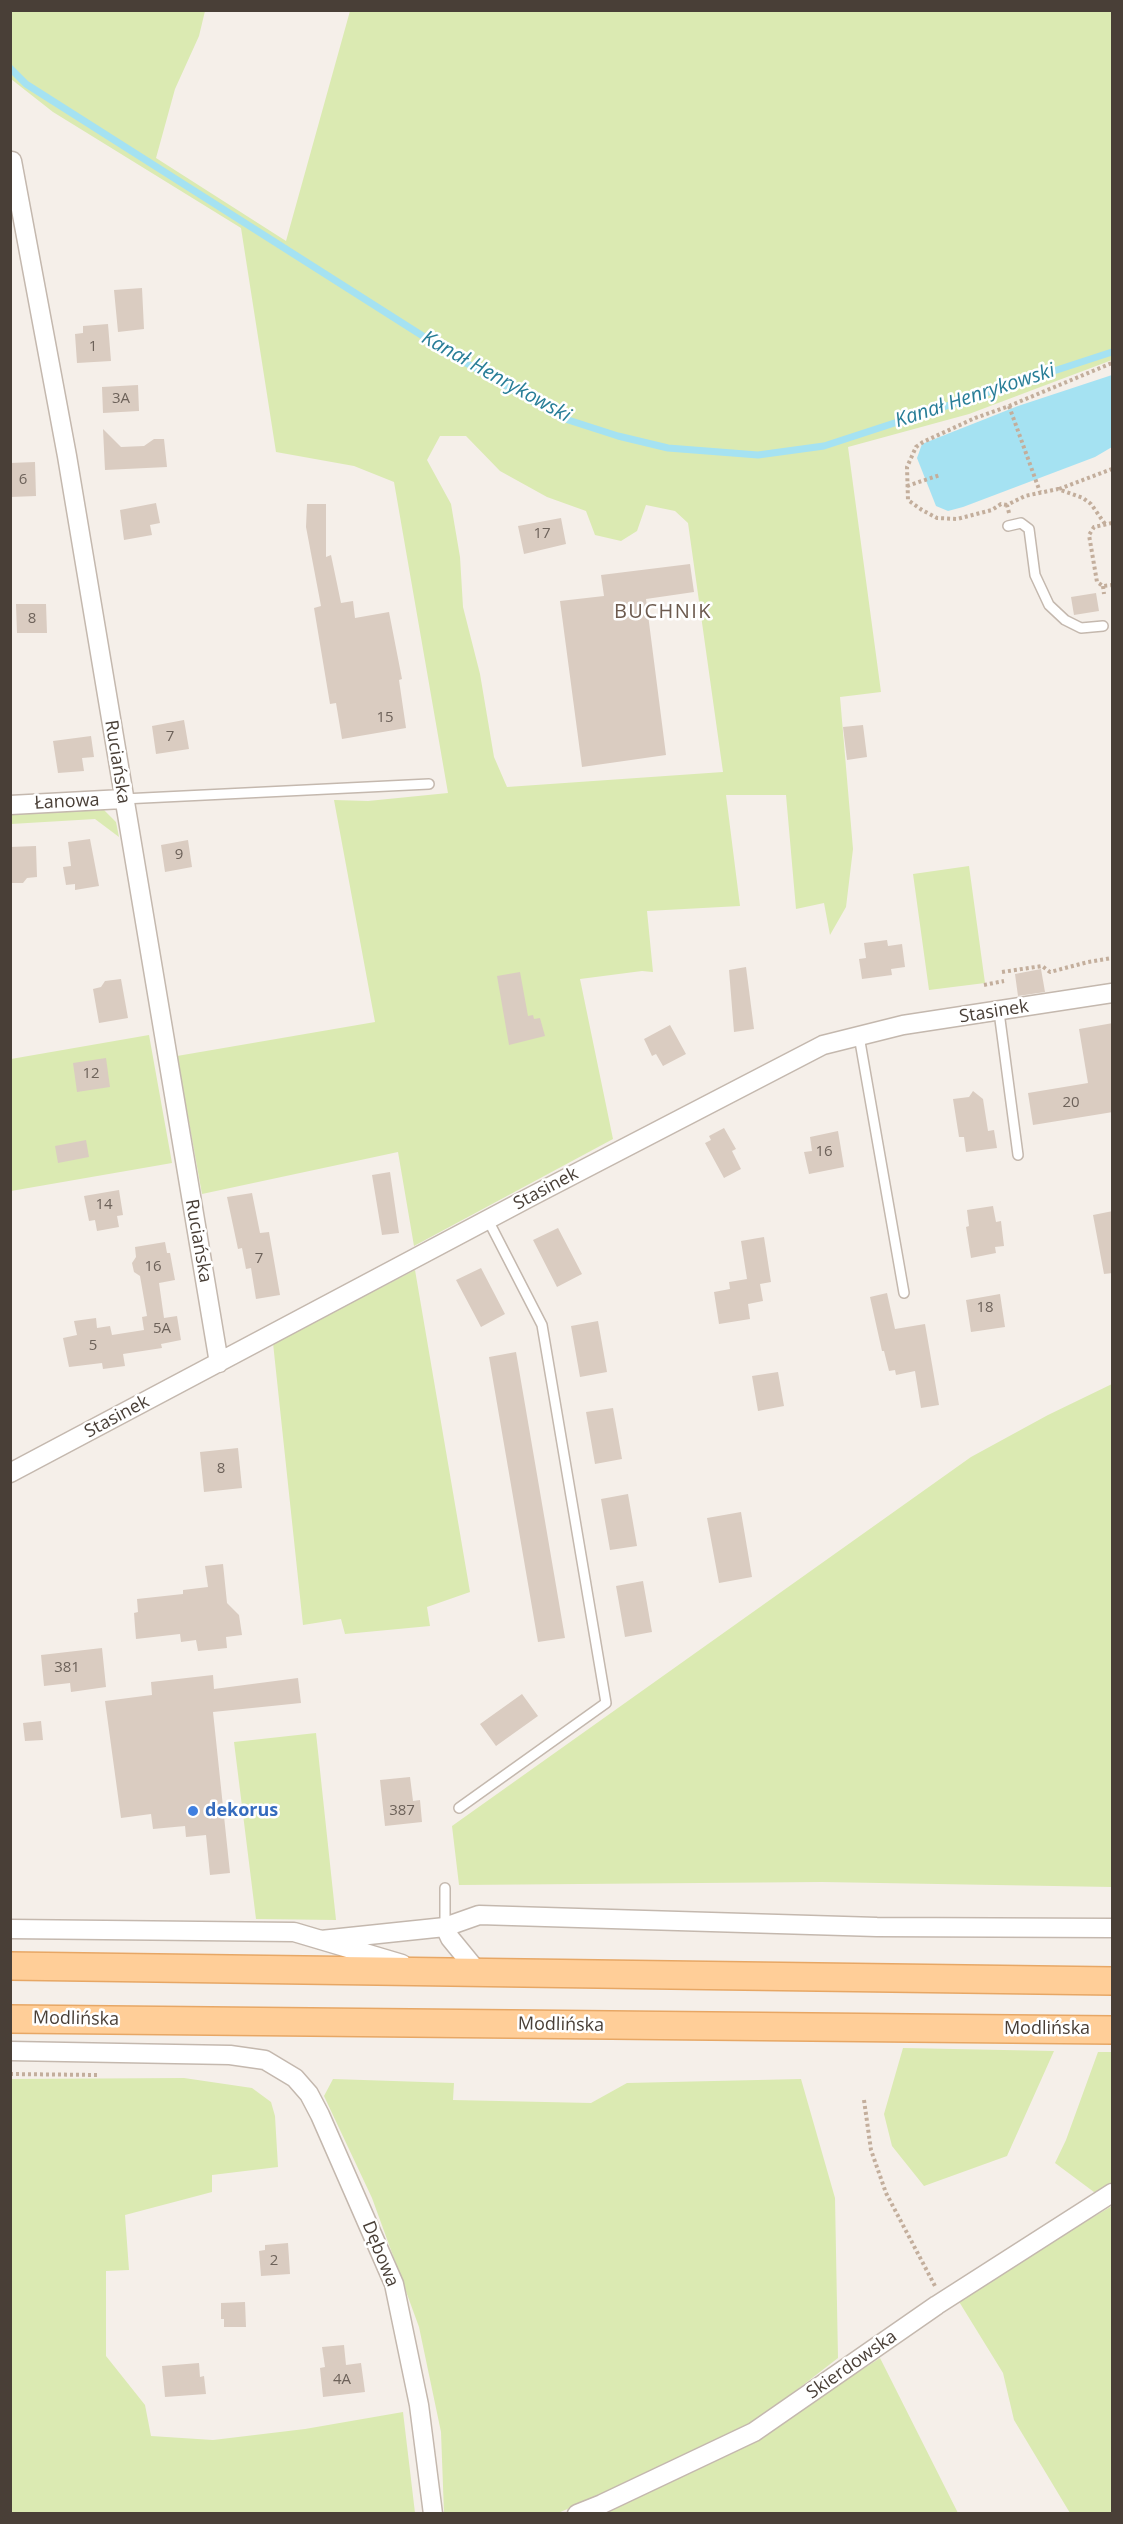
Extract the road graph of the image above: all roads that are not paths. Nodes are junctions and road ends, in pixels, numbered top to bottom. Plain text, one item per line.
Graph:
1 (12, 161) edge
2 (1010, 526) road end
3 (1103, 626) dead end
4 (429, 784) dead end
5 (123, 799) junction
6 (10, 805) edge
7 (1113, 993) edge
8 (999, 1012) junction
9 (859, 1036) junction
10 (1018, 1155) dead end
11 (488, 1220) junction
12 (904, 1293) dead end
13 (219, 1364) junction
14 (10, 1473) edge
15 (459, 1808) dead end
16 (445, 1888) dead end
17 (445, 1927) junction
18 (1113, 1928) edge
19 (10, 1929) edge
20 (321, 1940) junction
21 (10, 1966) edge
22 (423, 1971) junction
23 (477, 1971) junction
24 (1113, 1981) edge
25 (10, 2019) edge
26 (1113, 2030) edge
27 (10, 2051) edge
28 (230, 2055) joint
29 (1113, 2193) edge
30 (433, 2514) edge
31 (577, 2514) edge

1 - 5 street, Ruciańska
2 - 3 lane
4 - 5 lane
5 - 6 street, Łanowa
5 - 13 street, Ruciańska
7 - 8 street, Stasinek
8 - 9 street, Stasinek
8 - 10 lane
9 - 11 street, Stasinek
9 - 12 lane
11 - 13 street, Stasinek
11 - 15 lane
13 - 14 street, Stasinek
16 - 17 lane
17 - 18 street
17 - 20 street
17 - 23 street
19 - 20 street
20 - 22 street
21 - 22 main road
22 - 23 main road
23 - 24 main road
25 - 26 main road, Modlińska
27 - 28 street, Modlińska
28 - 30 street, Dębowa
29 - 31 street, Skierdowska

